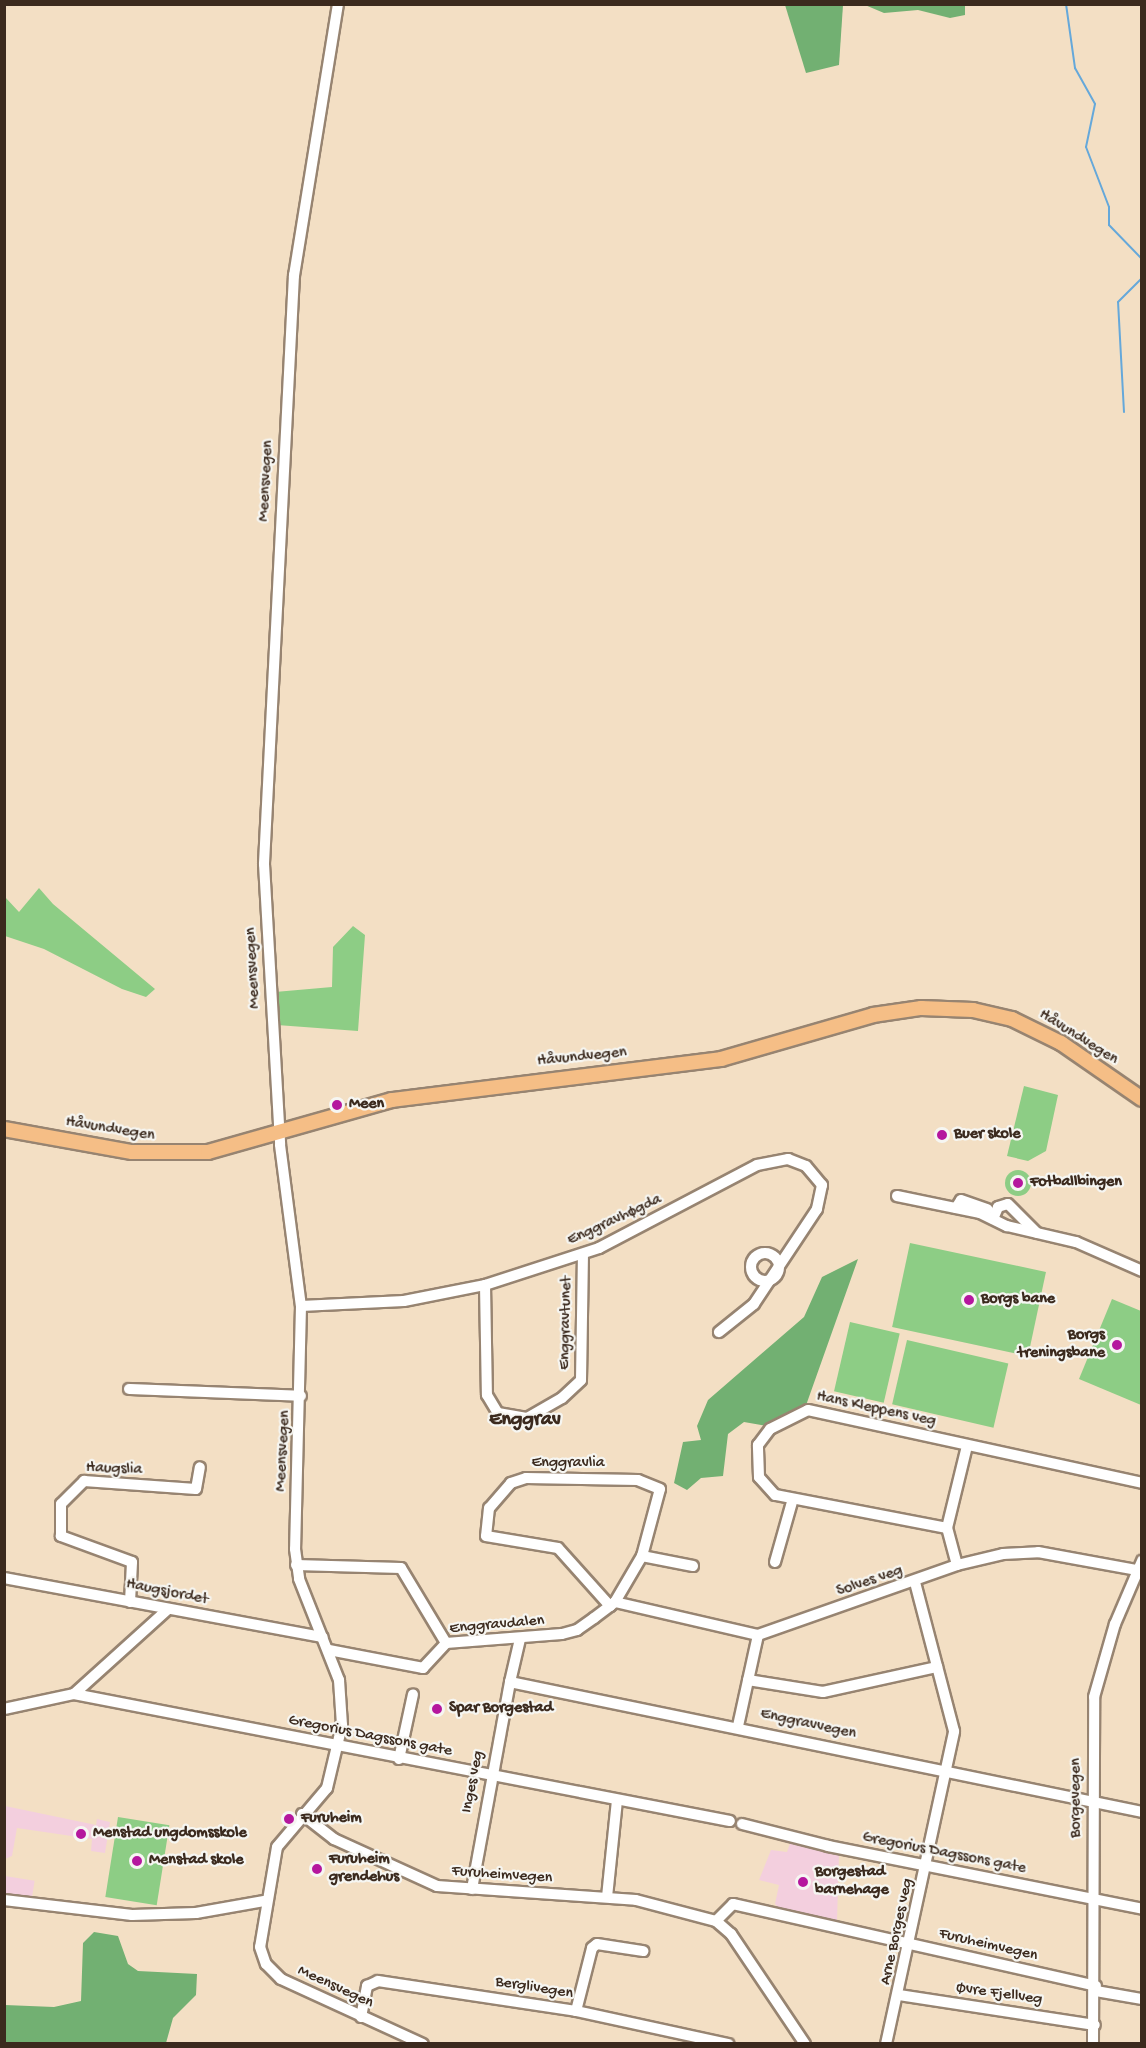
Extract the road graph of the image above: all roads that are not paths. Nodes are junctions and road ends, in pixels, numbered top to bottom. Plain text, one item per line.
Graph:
1 (338, 4) edge
2 (1142, 1099) edge
3 (4, 1129) edge
4 (279, 1131) junction
5 (897, 1196) dead end
6 (995, 1214) junction
7 (1037, 1233) junction
8 (584, 1254) junction
9 (1142, 1271) edge
10 (485, 1285) junction
11 (301, 1306) junction
12 (719, 1332) dead end
13 (129, 1389) dead end
14 (302, 1396) junction
15 (967, 1446) junction
16 (200, 1467) dead end
17 (1142, 1483) edge
18 (660, 1489) joint
19 (792, 1502) junction
20 (947, 1528) junction
21 (642, 1556) junction
22 (775, 1562) dead end
23 (957, 1564) junction
24 (297, 1565) junction
25 (693, 1566) dead end
26 (1139, 1566) edge
27 (4, 1578) edge
28 (915, 1582) junction
29 (130, 1602) junction
30 (613, 1604) junction
31 (166, 1610) junction
32 (758, 1635) junction
33 (323, 1637) junction
34 (520, 1639) junction
35 (446, 1643) junction
36 (330, 1650) junction
37 (937, 1667) junction
38 (748, 1680) junction
39 (510, 1682) junction
40 (74, 1694) junction
41 (413, 1694) dead end
42 (4, 1709) edge
43 (738, 1726) junction
44 (340, 1746) junction
45 (399, 1759) junction
46 (948, 1770) junction
47 (491, 1775) junction
48 (616, 1801) junction
49 (1092, 1802) junction
50 (1142, 1812) edge
51 (302, 1814) junction
52 (730, 1821) dead end
53 (742, 1824) dead end
54 (927, 1867) junction
55 (472, 1889) junction
56 (607, 1897) junction
57 (1092, 1899) junction
58 (4, 1900) edge
59 (264, 1901) junction
60 (1142, 1910) edge
61 (716, 1921) junction
62 (910, 1943) junction
63 (643, 1951) dead end
64 (1096, 1988) junction
65 (899, 1995) junction
66 (1142, 1999) edge
67 (576, 2011) junction
68 (361, 2017) junction
69 (1095, 2025) junction
70 (423, 2043) edge
71 (728, 2043) edge
72 (805, 2043) edge
73 (886, 2043) edge
74 (1093, 2043) edge

1 - 4 street, Meensvegen
2 - 4 main road, Håvundvegen
3 - 4 main road, Håvundvegen
4 - 11 street, Meensvegen
5 - 6 street
6 - 7 street
6 - 7 street
7 - 9 street
8 - 10 street, Enggravhøgda
8 - 10 street, Enggravtunet
8 - 12 street, Enggravhøgda
10 - 11 street, Enggravhøgda
11 - 14 street, Meensvegen
13 - 14 street
14 - 24 street, Meensvegen
15 - 17 street, Hans Kleppens veg
15 - 19 street, Hans Kleppens veg
15 - 20 street
16 - 29 street, Haugslia
18 - 21 street, Enggravdalen
18 - 30 street, Enggravlia
19 - 20 street, Hans Kleppens veg
19 - 22 street
20 - 23 street
21 - 25 street
21 - 30 street, Enggravdalen
23 - 26 street, Solves veg
23 - 28 street, Solves veg
24 - 33 street, Meensvegen
24 - 35 street
26 - 49 street, Borgevegen
27 - 29 street, Haugsjordet
28 - 32 street, Solves veg
28 - 37 street, Arne Borges veg
29 - 31 street, Haugsjordet
30 - 32 street
30 - 34 street, Enggravdalen
31 - 33 street, Haugsjordet
31 - 40 street
32 - 38 street
33 - 36 street, Meensvegen
34 - 35 street, Enggravdalen
34 - 39 street
35 - 36 street, Enggravdalen
36 - 44 street, Meensvegen
37 - 38 street
37 - 46 street, Arne Borges veg
38 - 43 street
39 - 43 street, Enggravvegen
39 - 47 street, Inges veg
40 - 42 street, Gregorius Dagssons gate
40 - 44 street, Gregorius Dagssons gate
41 - 45 street
43 - 46 street, Enggravvegen
44 - 45 street, Gregorius Dagssons gate
44 - 51 street, Meensvegen
45 - 47 street, Gregorius Dagssons gate
46 - 49 street, Enggravvegen
46 - 54 street, Arne Borges veg
47 - 48 street, Gregorius Dagssons gate
47 - 55 street, Inges veg
48 - 52 street, Gregorius Dagssons gate
48 - 56 street
49 - 50 street, Enggravvegen
49 - 57 street, Borgevegen
51 - 55 street, Furuheimvegen
51 - 59 street, Meensvegen
53 - 54 street, Gregorius Dagssons gate
54 - 57 street, Gregorius Dagssons gate
54 - 62 street, Arne Borges veg
55 - 56 street, Furuheimvegen
56 - 61 street, Furuheimvegen
57 - 60 street, Gregorius Dagssons gate
57 - 64 street, Borgevegen
58 - 59 street
59 - 68 street, Meensvegen
61 - 62 street, Furuheimvegen
61 - 72 street
62 - 64 street, Furuheimvegen
62 - 65 street, Arne Borges veg
63 - 67 street
64 - 66 street, Furuheimvegen
64 - 69 street, Borgevegen
65 - 69 street, Øvre Fjellveg
65 - 73 street, Arne Borges veg
67 - 68 street, Berglivegen
67 - 71 street, Berglivegen
68 - 70 street, Meensvegen
69 - 74 street, Borgevegen

